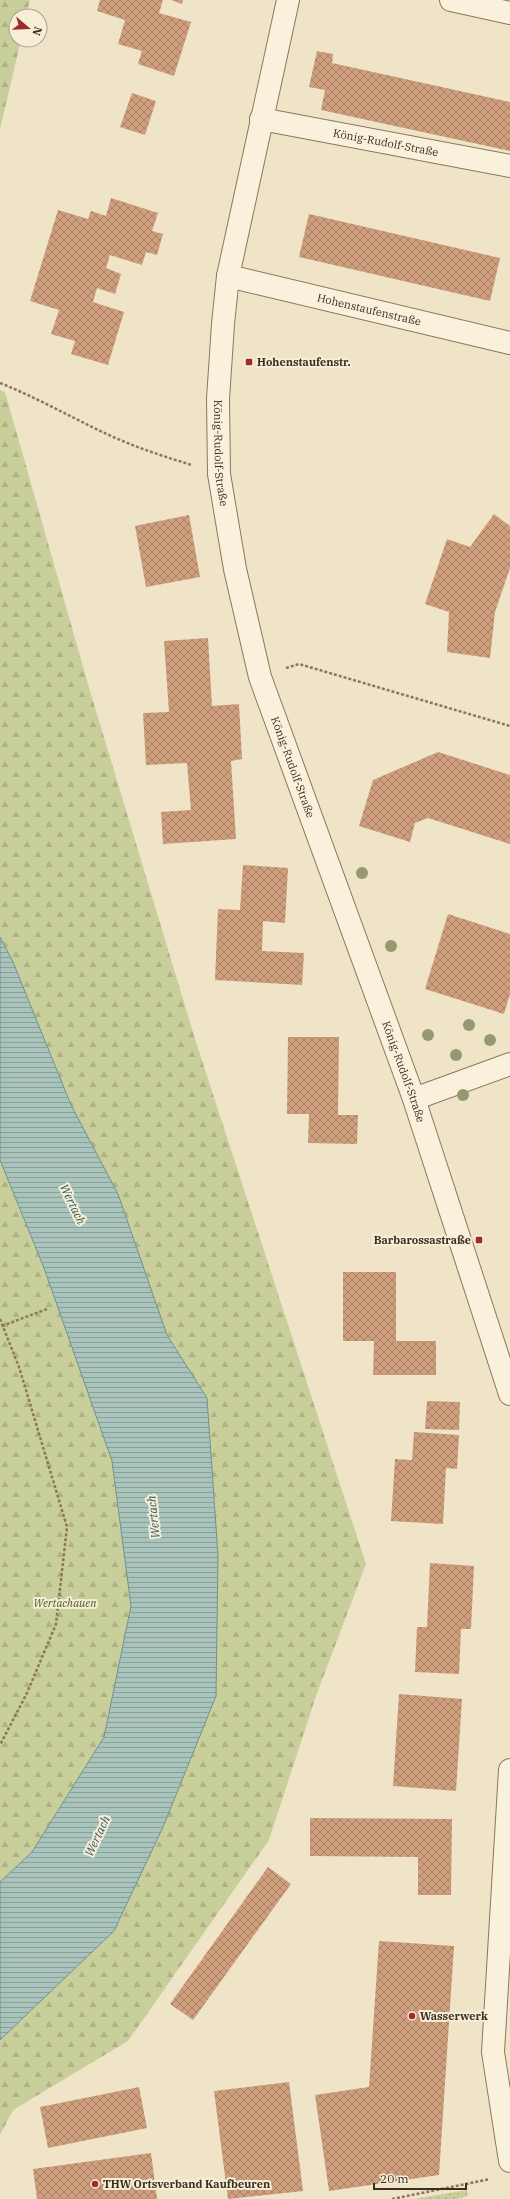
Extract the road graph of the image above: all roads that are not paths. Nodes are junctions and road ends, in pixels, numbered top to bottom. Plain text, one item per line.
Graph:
1 (288, 0) edge
2 (451, 0) edge
3 (510, 14) edge
4 (261, 119) junction
5 (510, 166) edge
6 (228, 276) junction
7 (510, 343) edge
8 (510, 1064) edge
9 (414, 1099) junction
10 (510, 1394) edge
11 (510, 1776) edge
12 (508, 1834) edge
13 (505, 1913) edge
14 (510, 2161) edge

1 - 4 street, König-Rudolf-Straße
2 - 3 street
4 - 5 street, König-Rudolf-Straße
4 - 6 street, König-Rudolf-Straße
6 - 7 street, Hohenstaufenstraße
6 - 9 street, König-Rudolf-Straße
8 - 9 street
9 - 10 street, König-Rudolf-Straße
11 - 12 street
12 - 13 street
13 - 14 street

